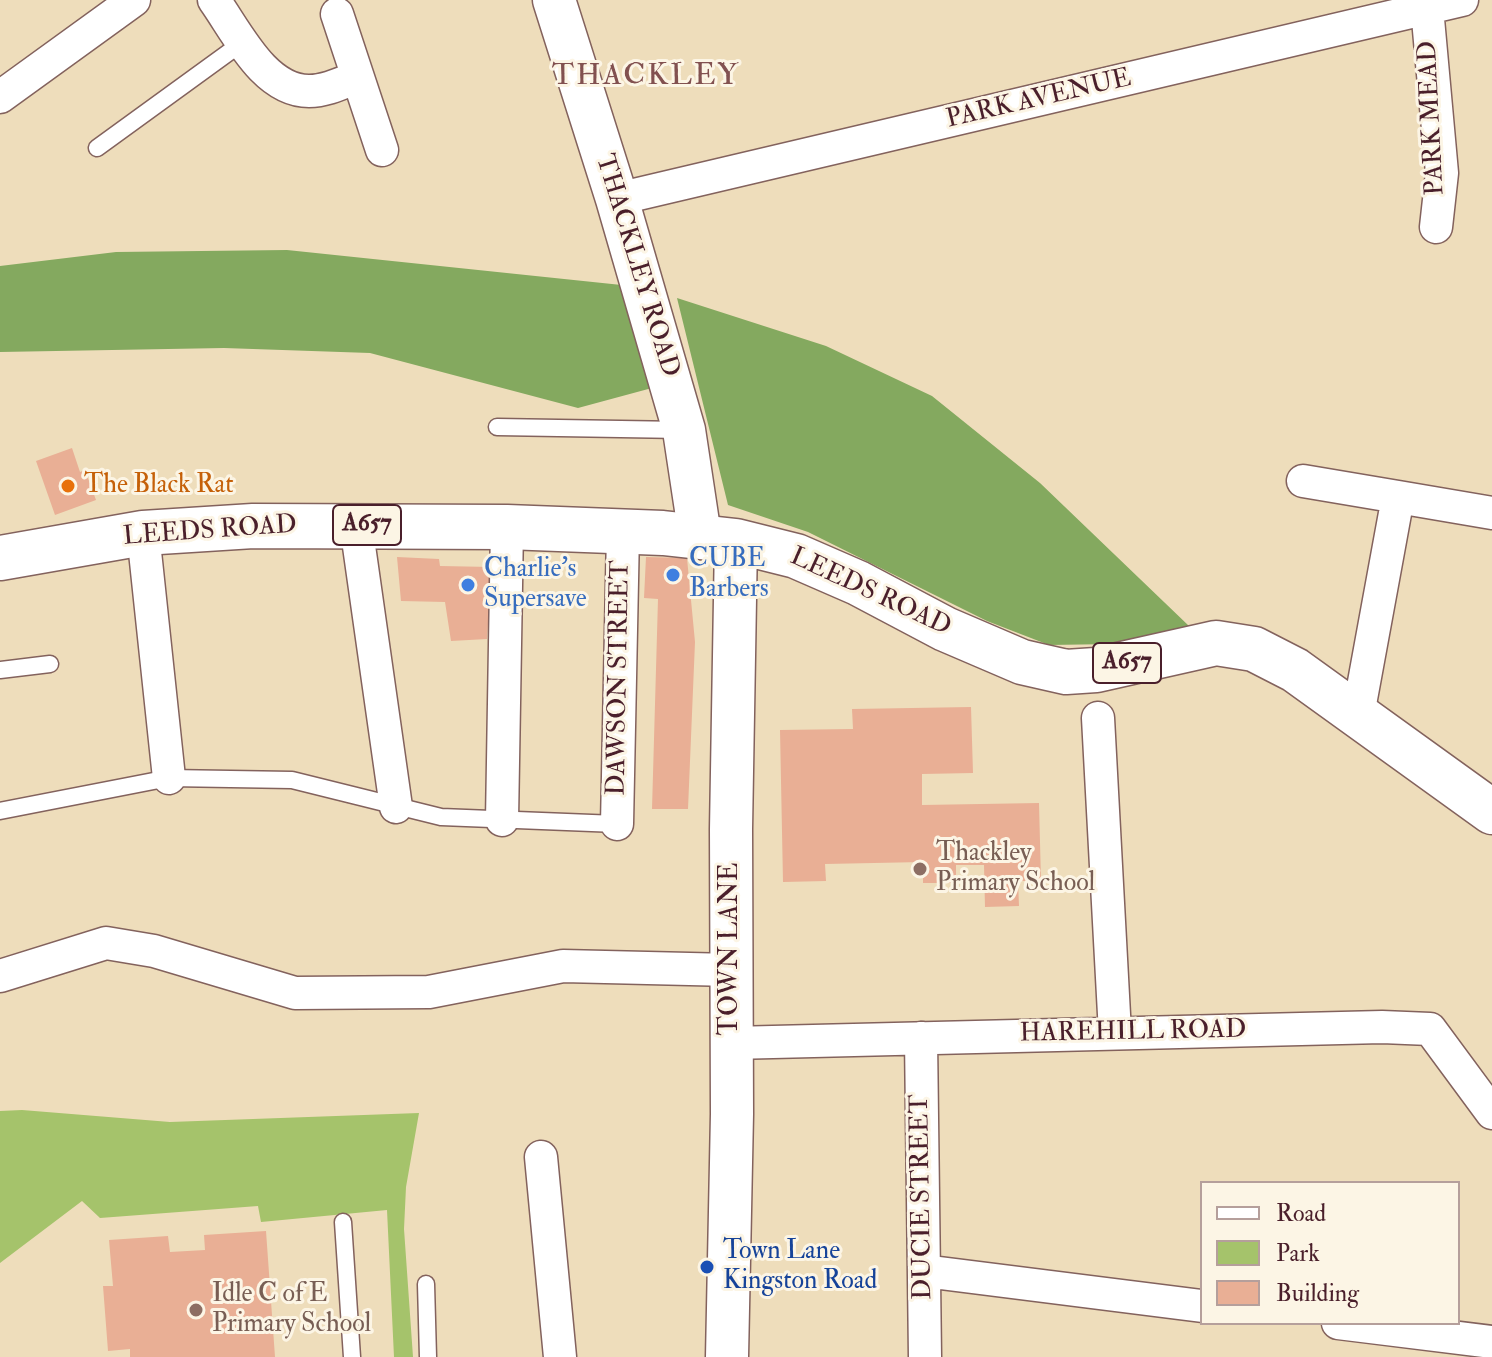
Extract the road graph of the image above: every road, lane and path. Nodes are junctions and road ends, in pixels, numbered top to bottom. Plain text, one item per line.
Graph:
1 (134, 0) edge
2 (214, 0) edge
3 (554, 0) edge
4 (1462, 0) edge
5 (1427, 8) junction
6 (337, 14) dead end
7 (243, 42) junction
8 (357, 77) junction
9 (0, 97) edge
10 (97, 148) dead end
11 (382, 150) dead end
12 (617, 199) junction
13 (1436, 227) dead end
14 (497, 427) dead end
15 (684, 430) junction
16 (1303, 481) dead end
17 (1398, 497) junction
18 (1492, 513) edge
19 (356, 525) junction
20 (507, 527) junction
21 (623, 532) junction
22 (143, 533) junction
23 (718, 538) junction
24 (0, 558) edge
25 (50, 664) dead end
26 (0, 670) edge
27 (1358, 715) junction
28 (1098, 718) dead end
29 (169, 778) junction
30 (396, 807) junction
31 (0, 811) edge
32 (1492, 812) edge
33 (502, 820) junction
34 (617, 824) joint
35 (732, 970) junction
36 (0, 976) edge
37 (1115, 1033) junction
38 (921, 1038) junction
39 (732, 1043) junction
40 (1492, 1113) edge
41 (541, 1157) dead end
42 (343, 1222) dead end
43 (924, 1271) junction
44 (426, 1284) dead end
45 (1200, 1306) edge
46 (1354, 1325) edge
47 (1492, 1342) edge
48 (352, 1357) edge
49 (428, 1357) edge
50 (560, 1357) edge
51 (727, 1357) edge
52 (925, 1357) edge

1 - 9 street
2 - 7 street
3 - 12 street, THACKLEY ROAD
4 - 5 street, PARK AVENUE
5 - 12 street, PARK AVENUE
5 - 13 street, PARK MEAD
6 - 8 street
7 - 8 street
7 - 10 lane
8 - 11 street
12 - 15 street, THACKLEY ROAD
14 - 15 lane
15 - 23 street, THACKLEY ROAD
16 - 17 street
17 - 18 street
17 - 27 street
19 - 20 main road, LEEDS ROAD / A657
19 - 22 main road, LEEDS ROAD / A657
19 - 30 street
20 - 21 main road, LEEDS ROAD / A657
20 - 33 street
21 - 23 main road, LEEDS ROAD / A657
21 - 34 street, DAWSON STREET
22 - 24 main road, LEEDS ROAD / A657
22 - 29 street
23 - 27 main road, LEEDS ROAD / A657
23 - 35 street, TOWN LANE
25 - 26 lane
27 - 32 main road, LEEDS ROAD / A657
28 - 37 street
29 - 30 lane
29 - 31 lane
30 - 33 lane
33 - 34 lane
35 - 36 street
35 - 39 street, TOWN LANE
37 - 38 street, HAREHILL ROAD
37 - 40 street, HAREHILL ROAD
38 - 39 street, HAREHILL ROAD
38 - 43 street, DUCIE STREET
39 - 51 street, TOWN LANE
41 - 50 street
42 - 48 lane
43 - 45 street
43 - 52 street, DUCIE STREET
44 - 49 lane
46 - 47 street

